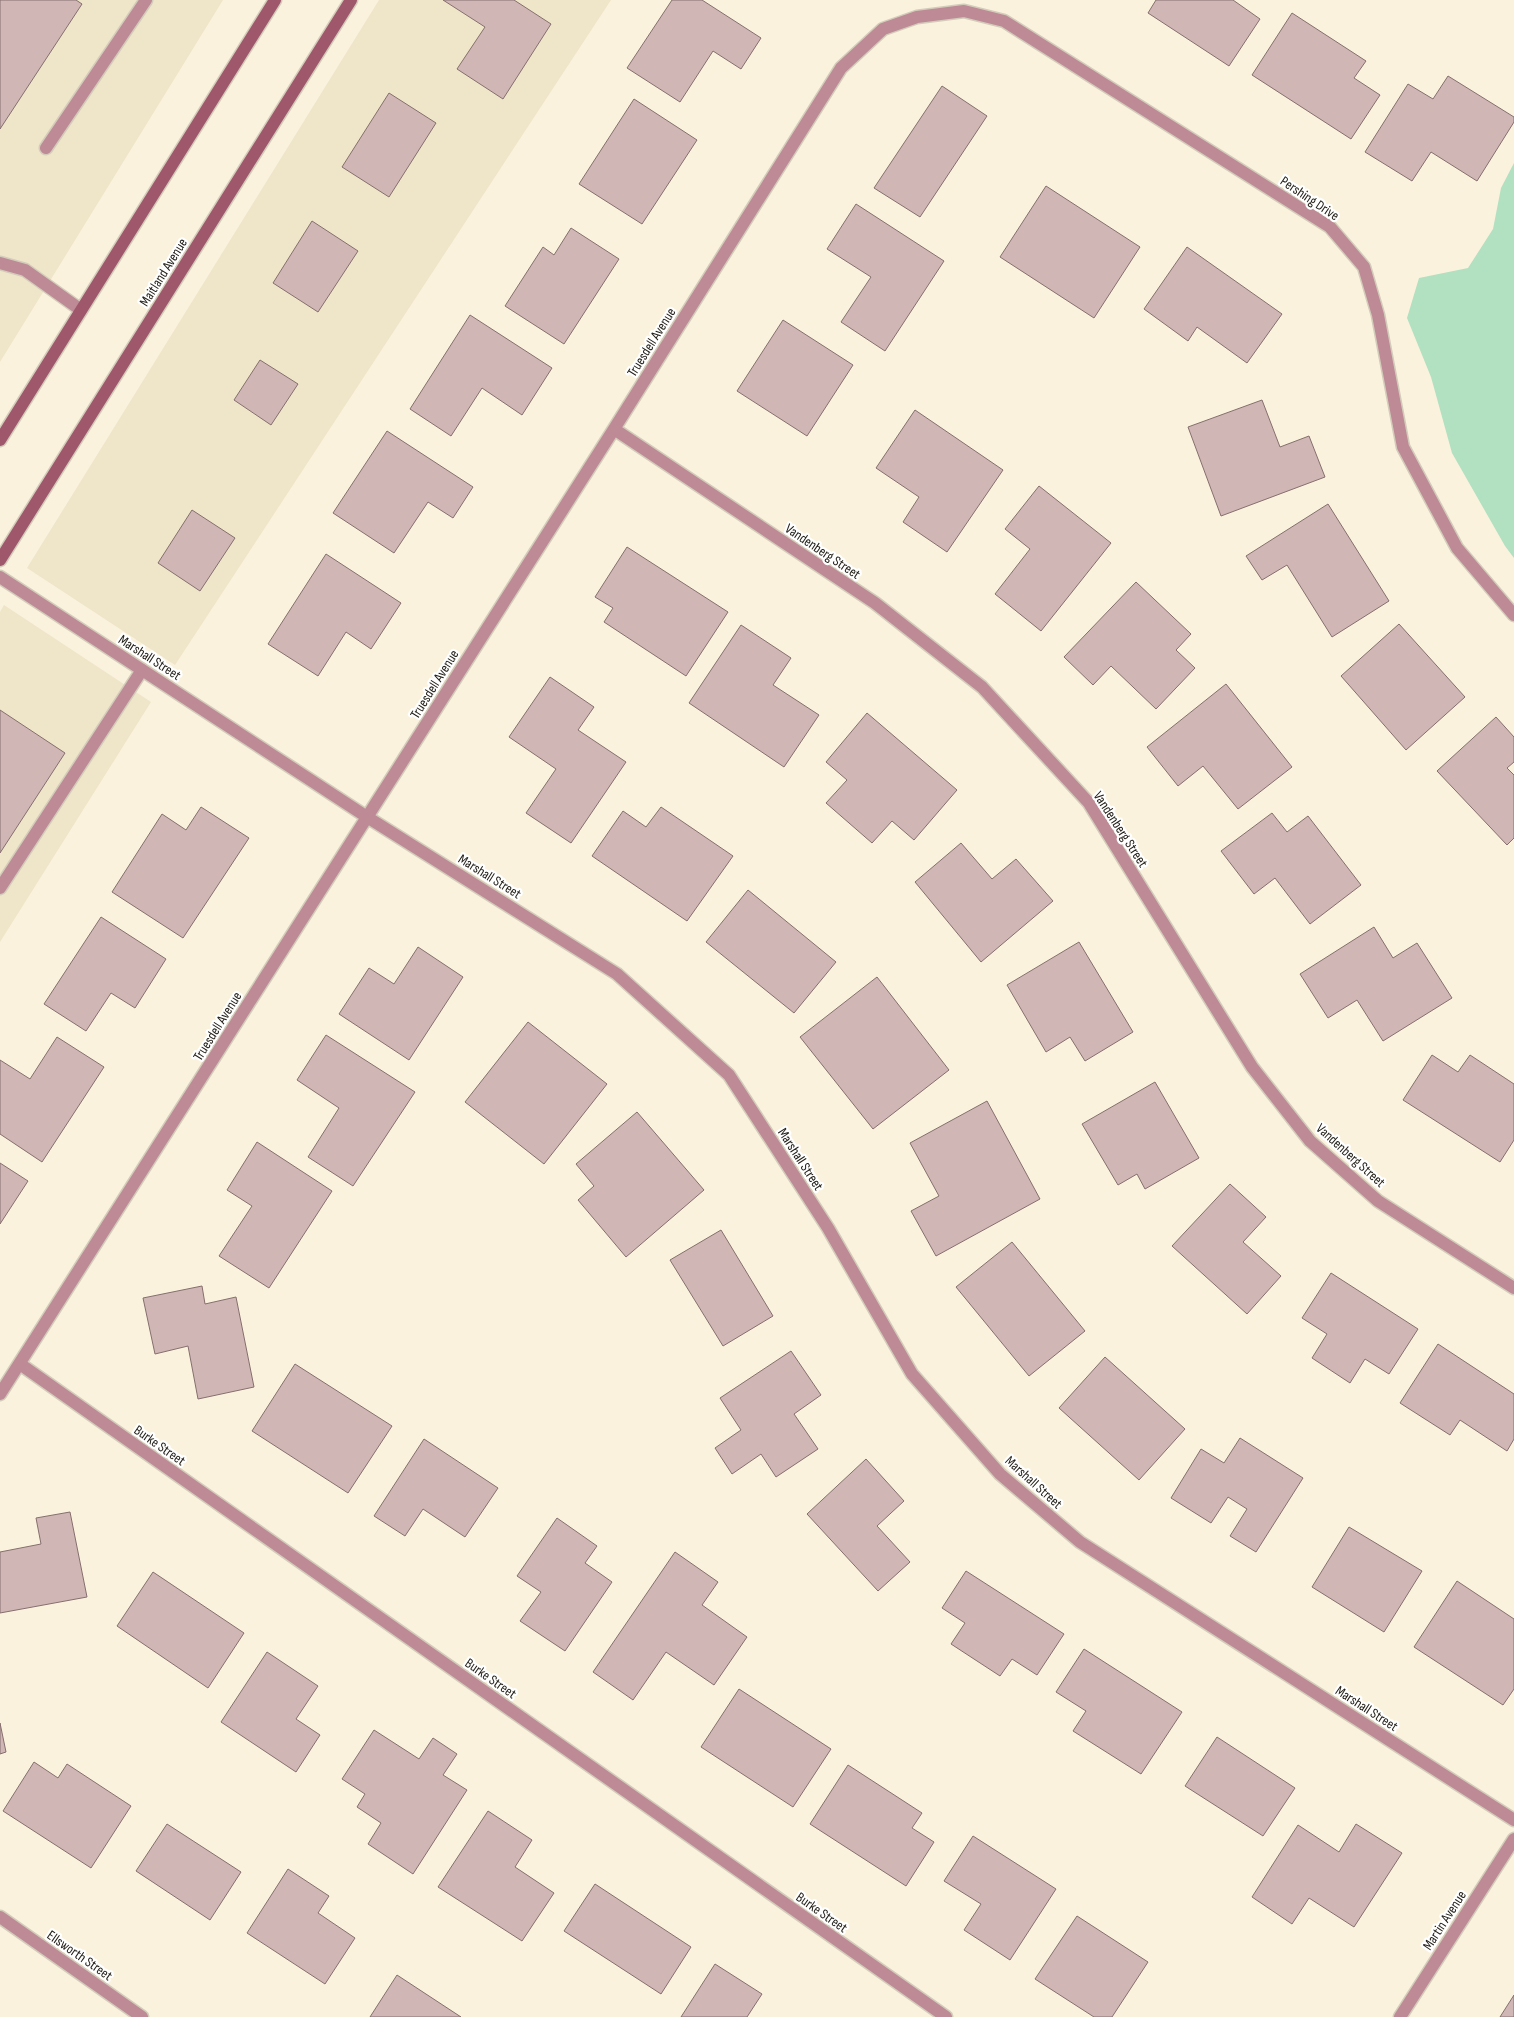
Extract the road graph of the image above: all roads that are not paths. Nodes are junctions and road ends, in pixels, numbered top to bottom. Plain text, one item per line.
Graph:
1 (146, 0) edge
2 (274, 0) edge
3 (351, 0) edge
4 (917, 17) joint
5 (46, 148) dead end
6 (0, 263) edge
7 (81, 310) junction
8 (614, 429) junction
9 (0, 440) edge
10 (0, 560) edge
11 (0, 577) edge
12 (1514, 615) edge
13 (142, 670) junction
14 (367, 817) junction
15 (0, 888) edge
16 (1514, 1288) edge
17 (20, 1364) junction
18 (0, 1394) edge
19 (1514, 1820) edge
20 (1514, 1839) edge
21 (0, 1916) edge
22 (142, 2017) edge
23 (946, 2017) edge
24 (1400, 2017) edge

1 - 5 street
2 - 7 main road
3 - 10 main road, Maitland Avenue
4 - 8 street, Truesdell Avenue
4 - 12 street, Pershing Drive
6 - 7 street
7 - 9 main road
8 - 14 street, Truesdell Avenue
8 - 16 street, Vandenberg Street
11 - 13 street, Marshall Street
13 - 14 street, Marshall Street
13 - 15 street
14 - 17 street, Truesdell Avenue
14 - 19 street, Marshall Street
17 - 18 street, Truesdell Avenue
17 - 23 street, Burke Street
20 - 24 street, Martin Avenue
21 - 22 street, Ellsworth Street

